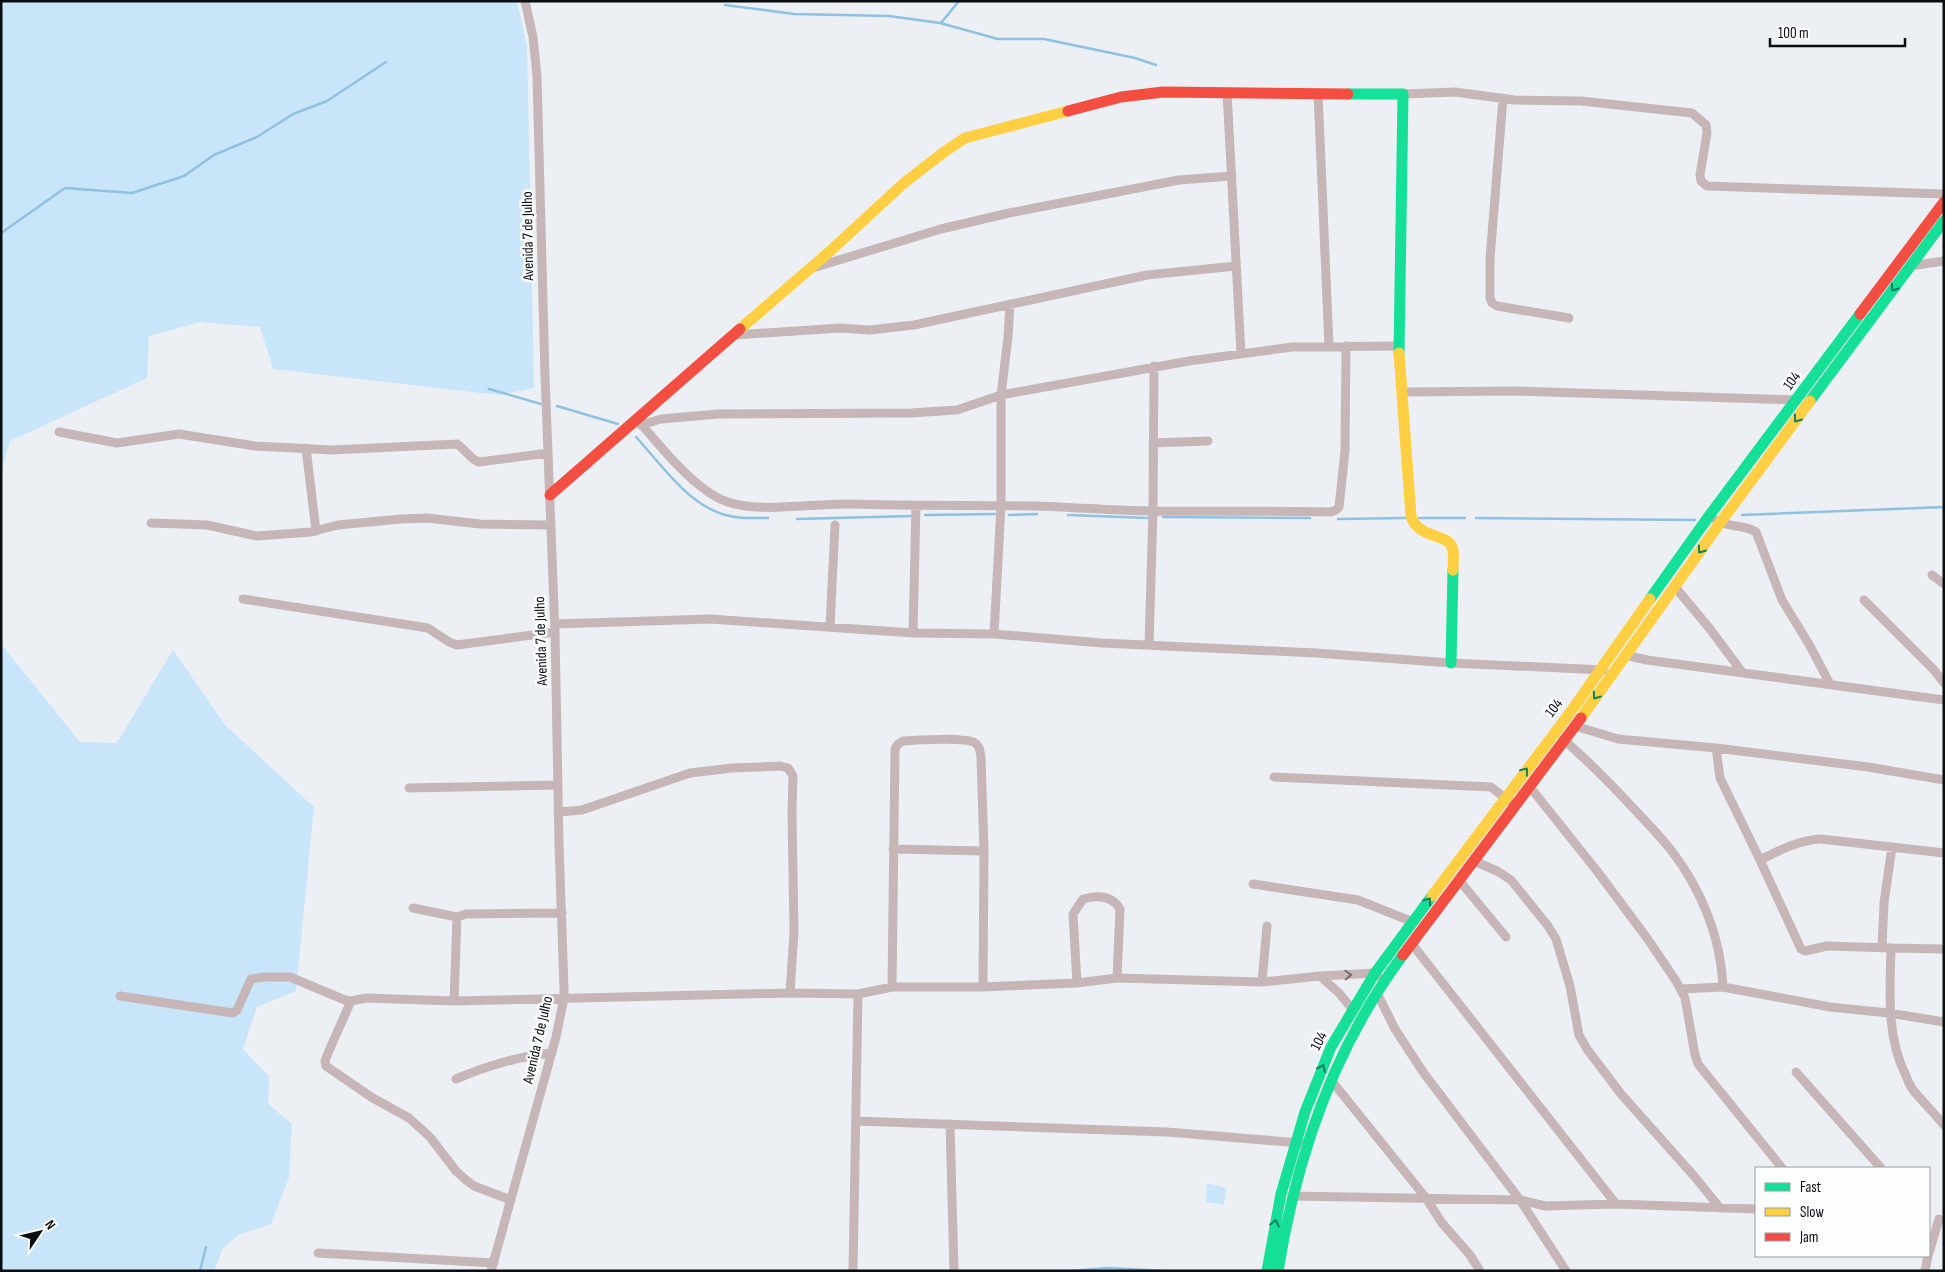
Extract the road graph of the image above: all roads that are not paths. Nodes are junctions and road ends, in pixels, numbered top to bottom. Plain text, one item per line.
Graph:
1 (525, 1) edge
2 (1226, 92) junction
3 (1318, 93) junction
4 (1403, 94) junction
5 (1503, 98) junction
6 (1232, 176) junction
7 (1944, 194) edge
8 (1944, 202) edge
9 (1944, 221) edge
10 (1944, 261) edge
11 (1236, 266) junction
12 (1910, 266) junction
13 (810, 269) junction
14 (1873, 296) junction
15 (1010, 304) junction
16 (1883, 304) junction
17 (1569, 318) dead end
18 (734, 335) junction
19 (1329, 346) junction
20 (1346, 346) junction
21 (1399, 346) junction
22 (1241, 354) junction
23 (1154, 366) junction
24 (1403, 392) junction
25 (1001, 395) junction
26 (1797, 400) junction
27 (639, 422) junction
28 (58, 432) dead end
29 (1208, 441) dead end
30 (1153, 443) junction
31 (306, 448) junction
32 (548, 454) junction
33 (550, 496) junction
34 (916, 506) junction
35 (1001, 506) junction
36 (1153, 511) junction
37 (1709, 516) junction
38 (151, 523) dead end
39 (1720, 524) junction
40 (551, 525) junction
41 (835, 525) dead end
42 (316, 531) junction
43 (1932, 575) dead end
44 (1944, 584) edge
45 (1675, 587) junction
46 (243, 599) dead end
47 (1864, 600) dead end
48 (830, 626) junction
49 (555, 628) junction
50 (913, 632) junction
51 (994, 634) junction
52 (1149, 645) junction
53 (1625, 655) junction
54 (1451, 663) junction
55 (1614, 669) junction
56 (1599, 670) junction
57 (1742, 672) junction
58 (1944, 683) edge
59 (1830, 684) junction
60 (1944, 700) edge
61 (1574, 726) junction
62 (1564, 740) junction
63 (1716, 748) junction
64 (1274, 777) dead end
65 (1944, 780) edge
66 (558, 785) junction
67 (1530, 787) junction
68 (409, 788) dead end
69 (1505, 797) junction
70 (1514, 806) junction
71 (558, 812) junction
72 (1892, 848) junction
73 (893, 850) junction
74 (984, 852) junction
75 (1944, 853) edge
76 (1760, 860) junction
77 (1474, 861) junction
78 (1459, 880) junction
79 (1253, 884) dead end
80 (413, 908) dead end
81 (562, 913) junction
82 (456, 917) junction
83 (1413, 922) junction
84 (1267, 926) dead end
85 (1506, 937) dead end
86 (1412, 944) junction
87 (1887, 948) junction
88 (1944, 949) edge
89 (1375, 974) junction
90 (1320, 976) junction
91 (1117, 978) junction
92 (1385, 981) junction
93 (1262, 982) junction
94 (1077, 983) junction
95 (892, 987) junction
96 (982, 987) junction
97 (1723, 987) junction
98 (1681, 989) junction
99 (790, 993) junction
100 (1378, 993) junction
101 (858, 994) junction
102 (120, 996) dead end
103 (564, 998) junction
104 (352, 1001) junction
105 (454, 1001) junction
106 (1353, 1010) junction
107 (1889, 1013) junction
108 (1944, 1022) edge
109 (552, 1053) junction
110 (1796, 1072) dead end
111 (456, 1079) dead end
112 (1332, 1080) junction
113 (857, 1121) junction
114 (950, 1124) junction
115 (1944, 1124) edge
116 (1302, 1143) junction
117 (1781, 1167) edge
118 (1880, 1167) edge
119 (1292, 1196) junction
120 (1426, 1198) junction
121 (511, 1200) junction
122 (1520, 1200) junction
123 (1616, 1204) junction
124 (1720, 1208) junction
125 (1755, 1209) edge
126 (1942, 1219) edge
127 (1930, 1250) edge
128 (318, 1253) dead end
129 (1928, 1257) edge
130 (492, 1267) edge
131 (854, 1271) edge
132 (954, 1271) edge
133 (1267, 1271) edge
134 (1278, 1271) edge
135 (1480, 1271) edge
136 (1566, 1271) edge
137 (1924, 1271) edge

1 - 32 street, Avenida 7 de Julho
2 - 3 street
2 - 6 street
2 - 13 street
3 - 4 street
3 - 19 street
4 - 5 street
4 - 21 street
5 - 7 street
5 - 17 street
6 - 11 street
6 - 13 street
8 - 14 street, 104
9 - 12 street
10 - 12 street
11 - 15 street
11 - 22 street
12 -> 16 street
13 - 18 street
14 - 16 street
14 - 26 street, 104
15 - 18 street
15 - 25 street
16 -> 39 street
18 - 27 street
19 - 20 street
19 - 22 street
20 - 21 street
20 - 36 street
21 - 24 street
22 - 23 street
23 - 25 street
23 - 30 street
24 - 26 street
24 - 54 street
25 - 27 street
25 - 35 street
26 - 37 street, 104
27 - 33 street
27 - 34 street
28 - 31 street
29 - 30 street
30 - 36 street
31 - 32 street
31 - 42 street
32 - 33 street, Avenida 7 de Julho
33 - 40 street, Avenida 7 de Julho
34 - 35 street
34 - 50 street
35 - 36 street
35 - 51 street
36 - 52 street
37 - 39 street
37 - 56 street, 104
38 - 42 street
39 -> 45 street
39 - 59 street
40 - 42 street
40 - 49 street, Avenida 7 de Julho
41 - 48 street
43 - 44 street
45 - 53 street
45 - 57 street
46 - 49 street
47 - 58 street
48 - 49 street
48 - 50 street
49 - 66 street, Avenida 7 de Julho
50 - 51 street
51 - 52 street
52 - 54 street
53 - 55 street
53 - 57 street
54 - 56 street
55 - 56 street
55 -> 61 street
69 -> 56 street, 104
57 - 59 street
59 - 60 street
61 - 62 street
61 - 63 street
62 - 67 street
62 - 97 street
63 - 65 street
63 - 76 street
64 - 69 street
66 - 68 street
66 - 71 street, Avenida 7 de Julho
67 - 70 street
67 - 98 street
69 - 70 street
83 -> 69 street, 104
70 - 77 street
71 - 81 street, Avenida 7 de Julho
71 - 99 street
72 - 75 street
72 - 76 street
72 - 87 street
73 - 74 street
73 - 74 street
73 - 95 street
74 - 96 street
76 - 87 street
77 - 78 street
77 - 124 street
78 - 85 street
78 - 86 street
79 - 83 street
80 - 82 street
81 - 82 street
81 - 103 street, Avenida 7 de Julho
82 - 105 street
83 - 89 street, 104
84 - 93 street
86 - 92 street
86 - 123 street
87 - 88 street
87 - 107 street
90 -> 89 street
89 - 92 street
89 - 106 street, 104
90 - 93 street
90 - 106 street
91 - 93 street
91 - 94 street
91 - 94 street
92 - 100 street
94 - 96 street
95 - 96 street
95 - 101 street
97 - 98 street
97 - 107 street
98 - 117 street
99 - 101 street
99 - 103 street
100 - 112 street
100 - 122 street
101 - 113 street
102 - 104 street
103 - 105 street
103 - 109 street, Avenida 7 de Julho
104 - 105 street
104 - 121 street
116 -> 106 street, 104
107 - 108 street
107 - 115 street
109 - 111 street
109 - 121 street, Avenida 7 de Julho
110 - 118 street
112 - 116 street
112 - 120 street
113 - 114 street
113 - 131 street
114 - 116 street
114 - 132 street
116 - 119 street
133 -> 116 street, 104
119 - 120 street
119 - 134 street
120 - 122 street
120 - 135 street
121 - 130 street, Avenida 7 de Julho
122 - 123 street
122 - 136 street
123 - 124 street
124 - 125 street
126 - 127 street
128 - 130 street
129 - 137 street

